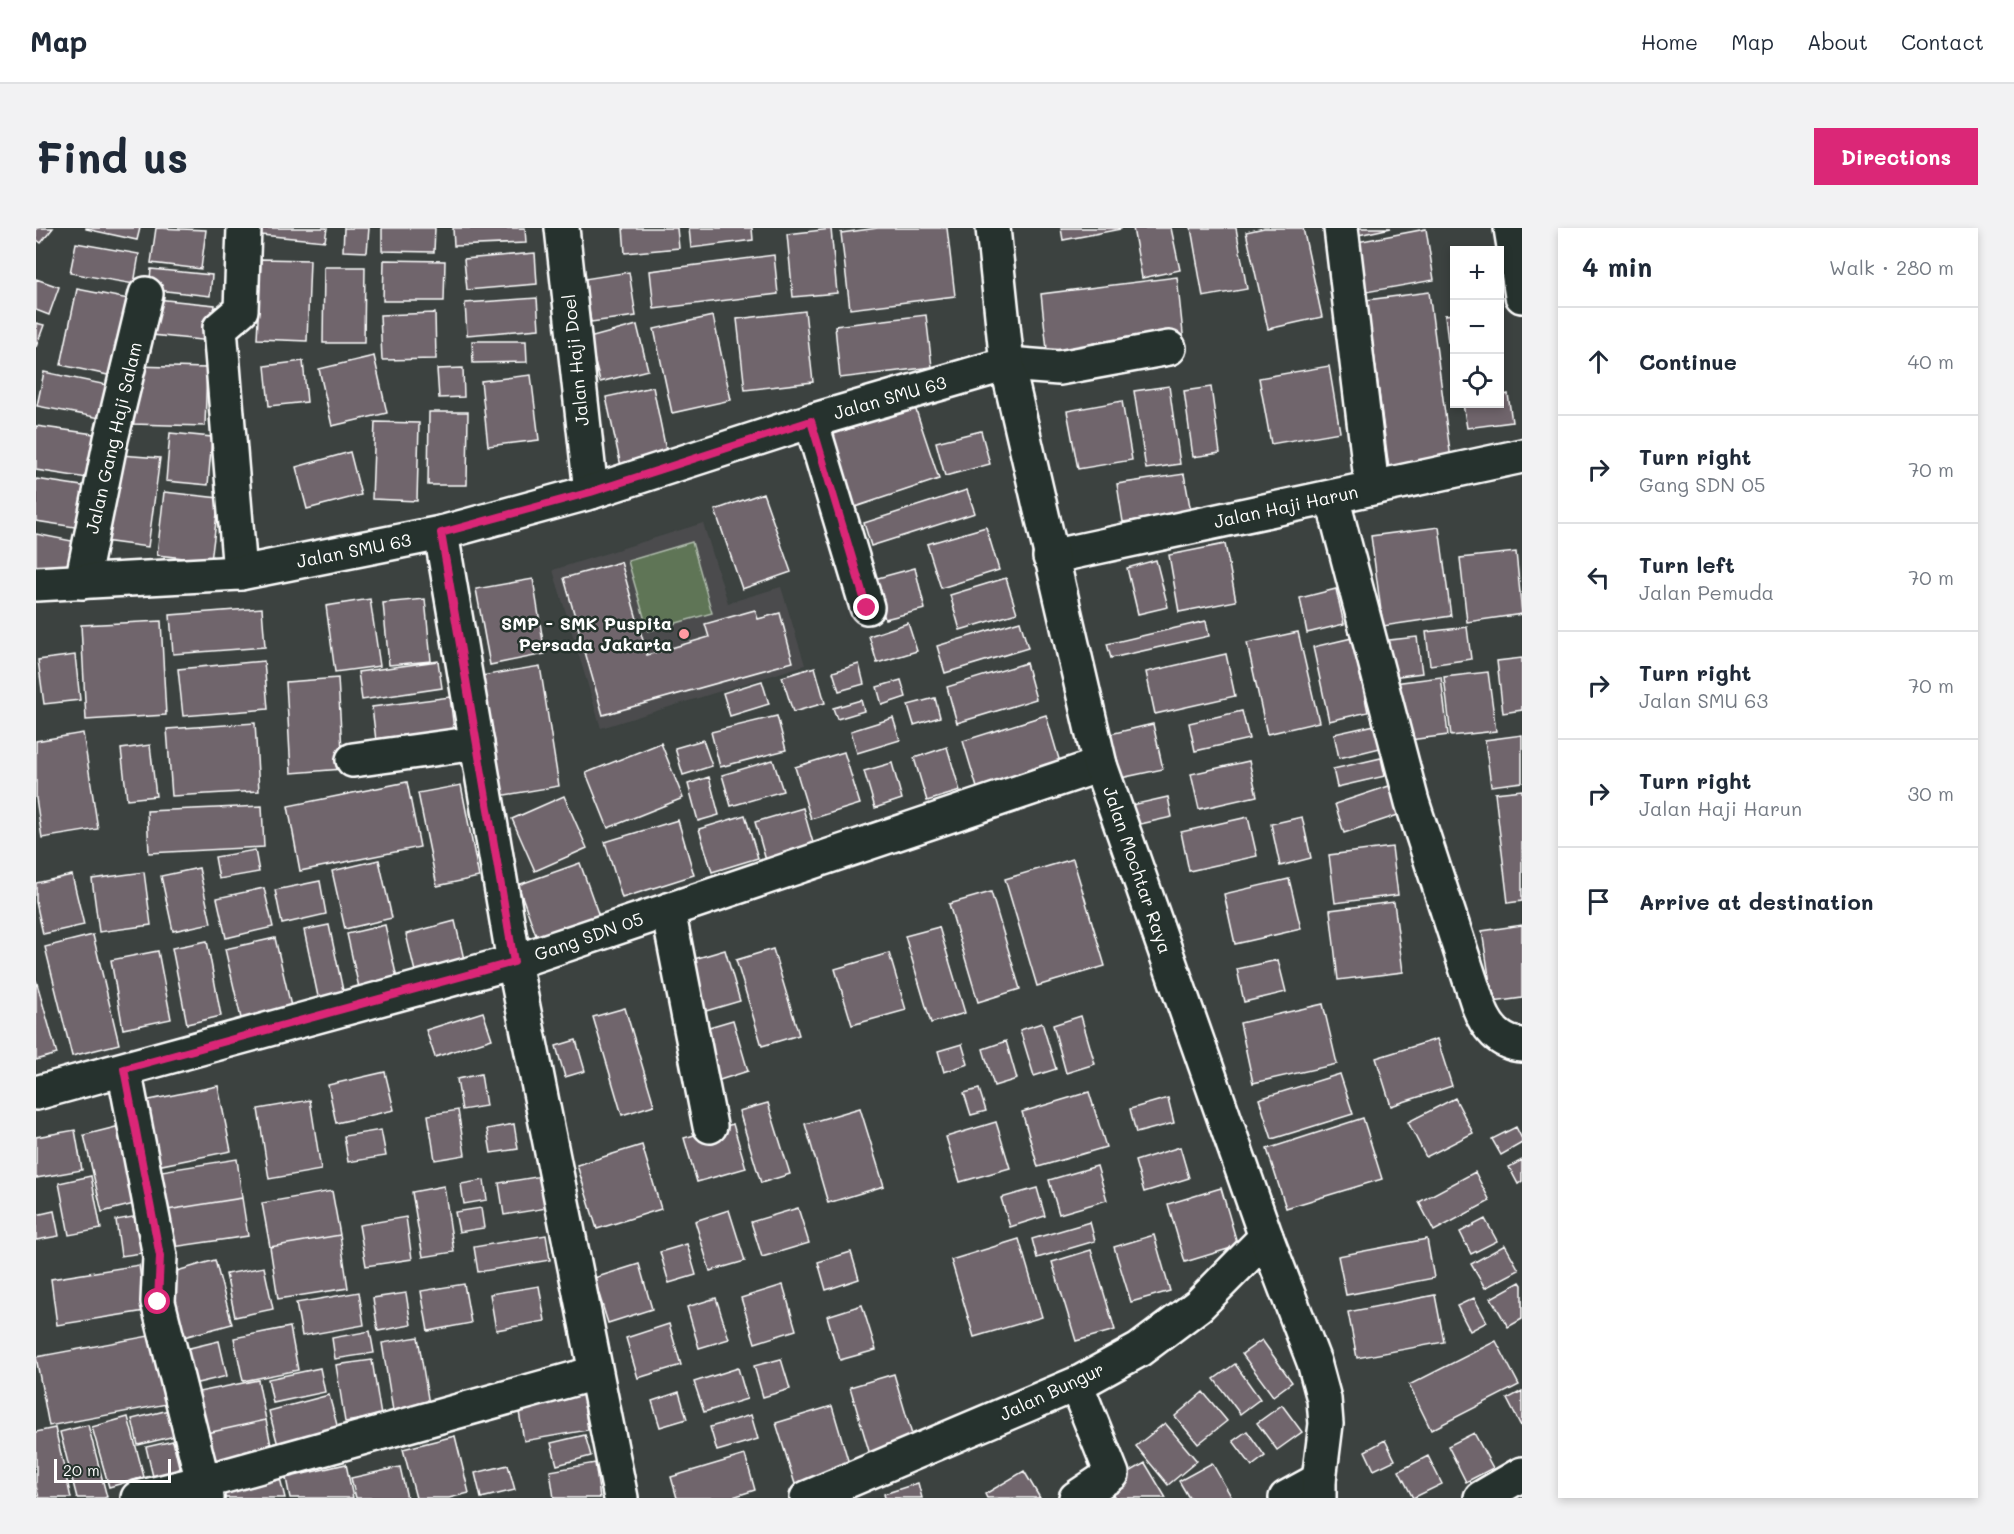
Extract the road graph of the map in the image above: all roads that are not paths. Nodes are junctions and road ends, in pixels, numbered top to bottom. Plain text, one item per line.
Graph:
1 (244, 228) edge
2 (562, 228) edge
3 (993, 228) edge
4 (1341, 228) edge
5 (1511, 228) edge
6 (146, 294) dead end
7 (1522, 296) edge
8 (1169, 348) dead end
9 (1007, 364) junction
10 (811, 421) junction
11 (1522, 456) edge
12 (1372, 488) junction
13 (591, 492) junction
14 (1332, 497) junction
15 (441, 533) junction
16 (1050, 557) junction
17 (240, 573) junction
18 (82, 582) junction
19 (36, 584) edge
20 (867, 608) dead end
21 (477, 743) junction
22 (353, 760) dead end
23 (1100, 765) junction
24 (668, 910) junction
25 (514, 962) junction
26 (1522, 1045) edge
27 (124, 1069) junction
28 (36, 1093) edge
29 (710, 1126) dead end
30 (1266, 1237) junction
31 (595, 1373) junction
32 (1076, 1384) junction
33 (1522, 1474) edge
34 (205, 1490) edge
35 (1307, 1491) edge
36 (138, 1498) edge
37 (621, 1498) edge
38 (807, 1498) edge
39 (1076, 1498) edge
40 (1481, 1498) edge

1 - 17 street
2 - 13 street, Jalan Haji Doel
3 - 9 street, Jalan Mochtar Raya
4 - 12 street
5 - 7 street
6 - 18 street, Jalan Gang Haji Salam
8 - 9 street
9 - 10 street, Jalan SMU 63
9 - 16 street, Jalan Mochtar Raya
10 - 13 street, Jalan SMU 63
10 - 20 street
11 - 12 street, Jalan Haji Harun
12 - 14 street, Jalan Haji Harun
13 - 15 street, Jalan SMU 63
14 - 16 street, Jalan Haji Harun
14 - 26 street
15 - 17 street, Jalan SMU 63
15 - 21 street
16 - 23 street, Jalan Mochtar Raya
17 - 18 street, Jalan SMU 63
18 - 19 street, Jalan SMU 63
21 - 22 street
21 - 25 street
23 - 24 street, Gang SDN 05
23 - 30 street, Jalan Mochtar Raya
24 - 25 street, Gang SDN 05
24 - 29 street
25 - 27 street, Gang SDN 05
25 - 31 street
27 - 28 street, Gang SDN 05
27 - 34 street
30 - 32 street, Jalan Bungur
30 - 35 street, Jalan Mochtar Raya
31 - 34 street
31 - 37 street
32 - 38 street, Jalan Bungur
32 - 39 street
33 - 40 street
34 - 36 street

